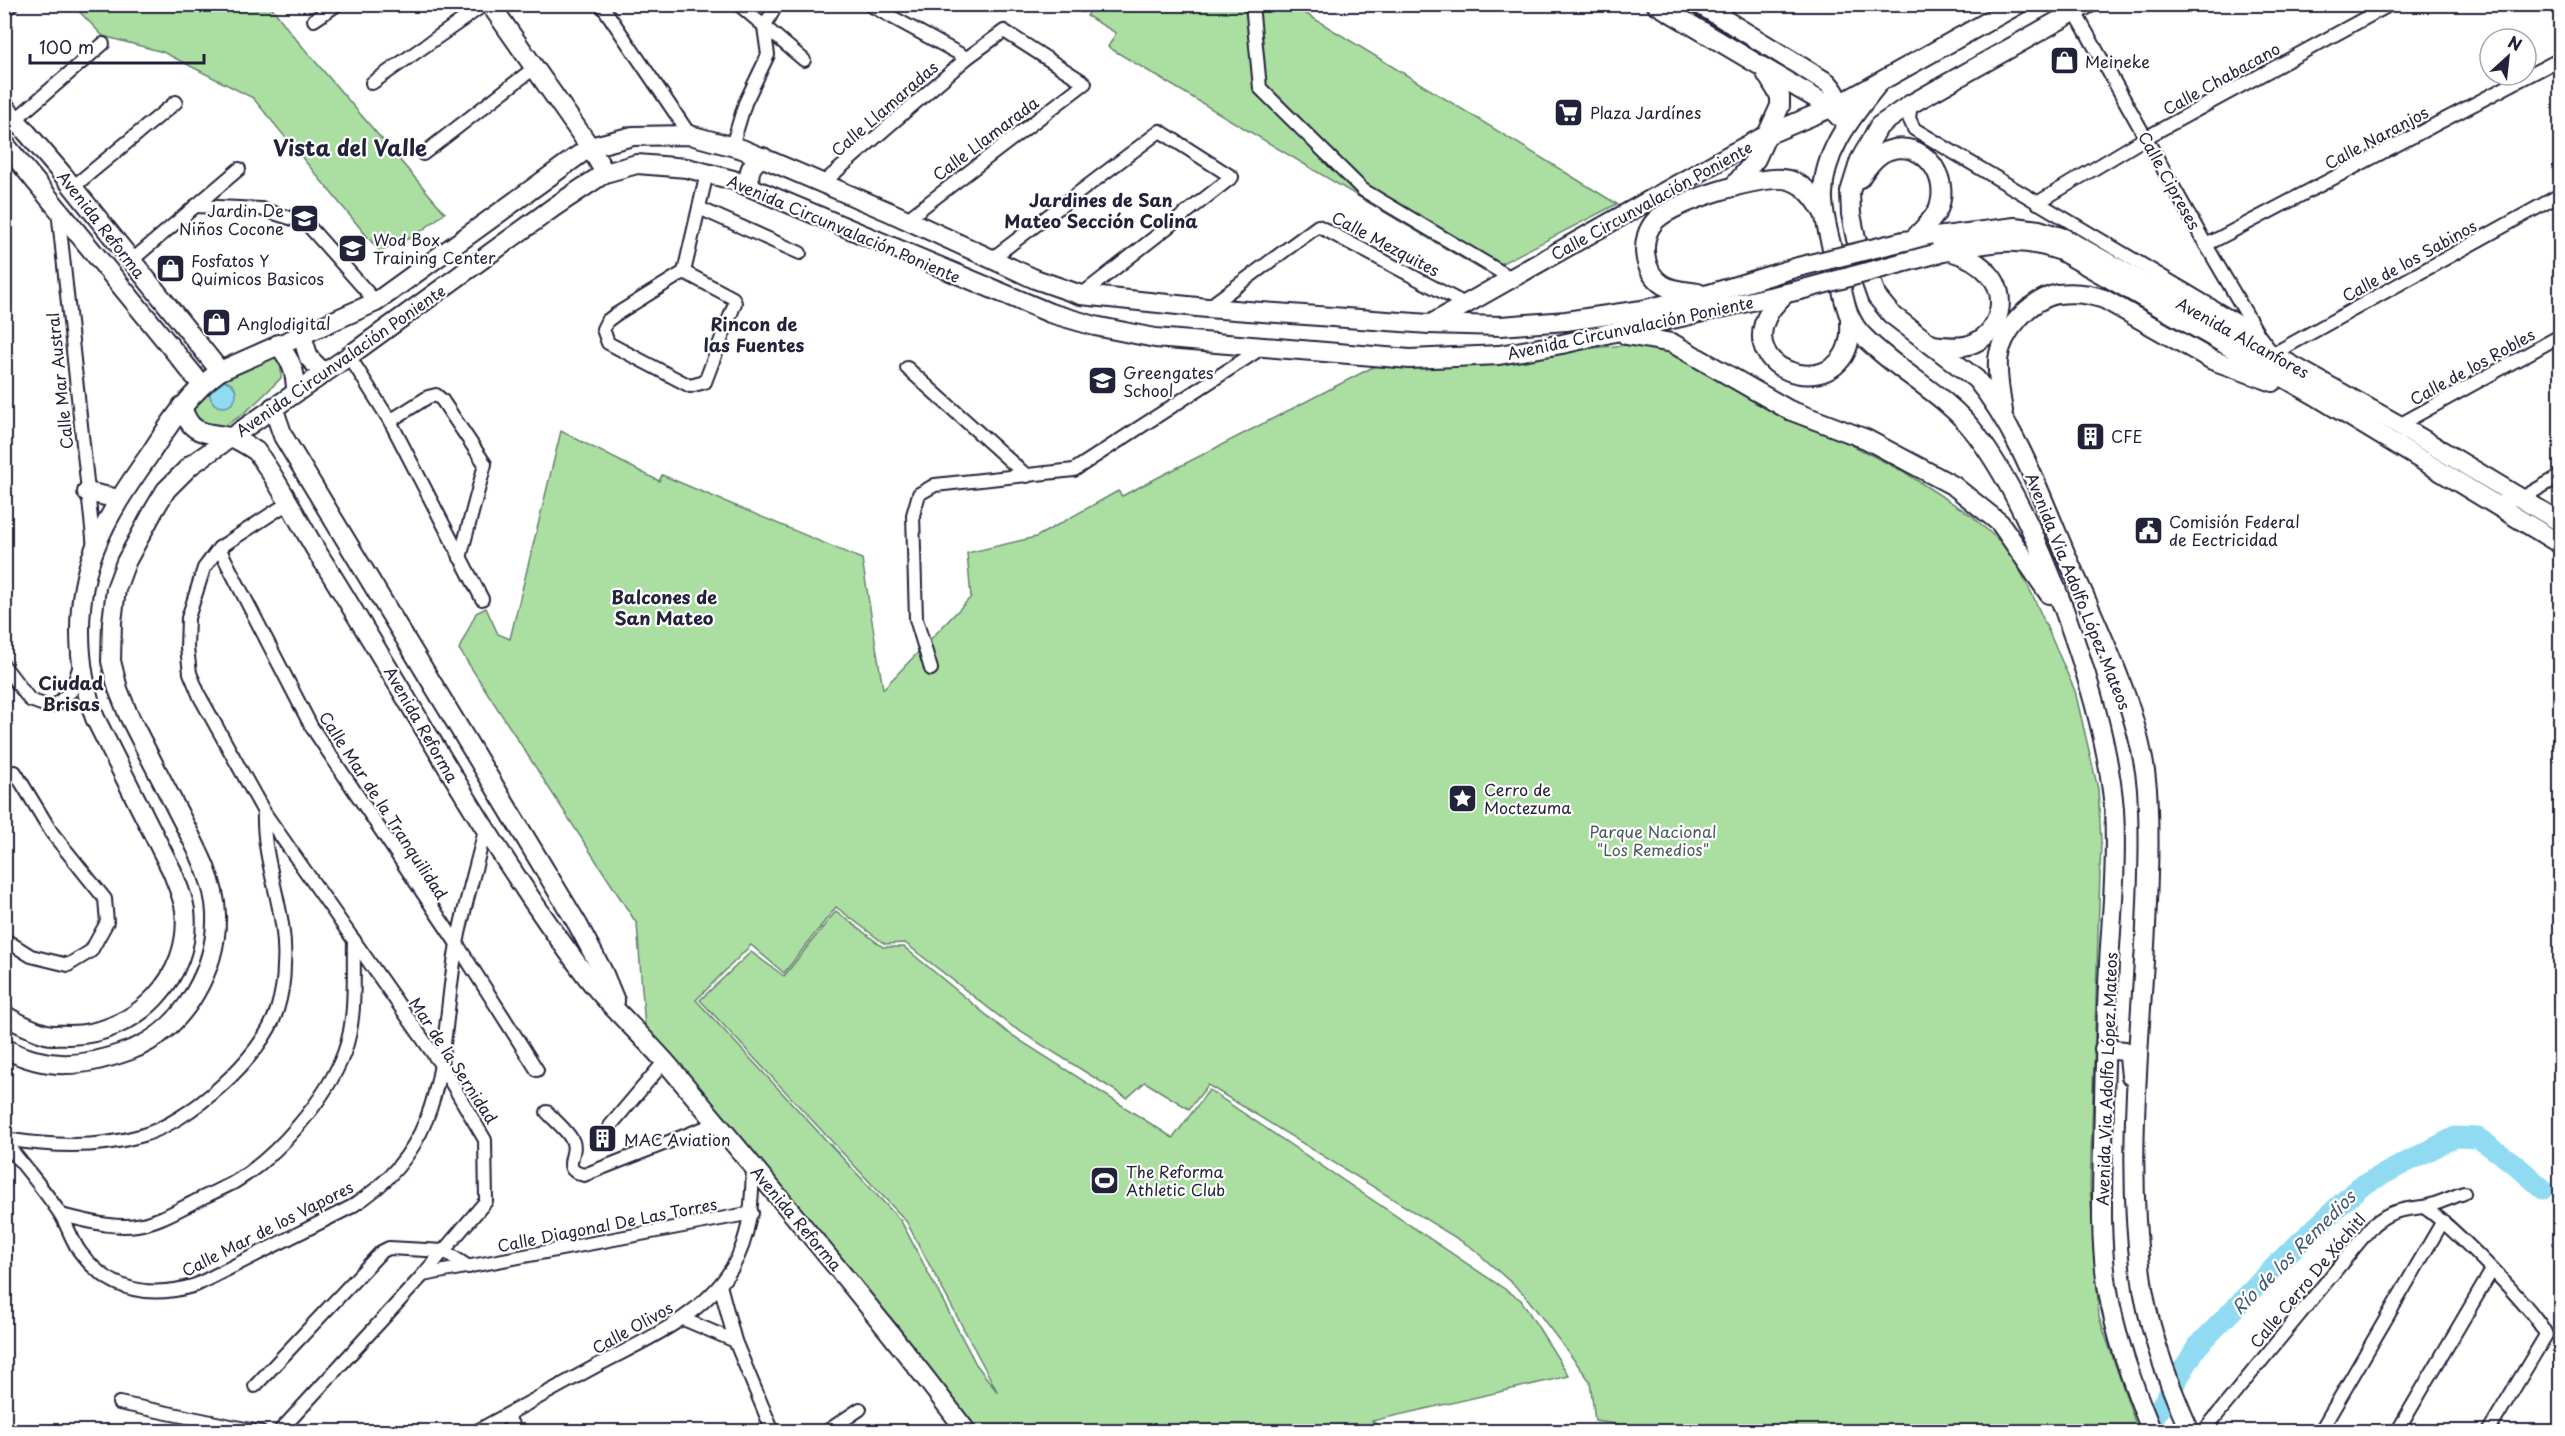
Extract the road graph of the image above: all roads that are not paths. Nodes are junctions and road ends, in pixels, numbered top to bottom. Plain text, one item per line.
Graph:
1 (12, 4) edge
2 (338, 4) edge
3 (484, 4) edge
4 (490, 4) edge
5 (600, 4) edge
6 (738, 4) edge
7 (777, 4) edge
8 (868, 4) edge
9 (1252, 4) edge
10 (1656, 4) edge
11 (1731, 4) edge
12 (2019, 4) edge
13 (2391, 4) edge
14 (2078, 7) edge
15 (1707, 9) edge
16 (4, 11) edge
17 (314, 20) dead end
18 (764, 27) junction
19 (103, 44) dead end
20 (967, 58) junction
21 (2560, 59) edge
22 (804, 60) dead end
23 (534, 68) junction
24 (1763, 68) junction
25 (372, 83) dead end
26 (1878, 84) junction
27 (176, 102) dead end
28 (1840, 104) junction
29 (1911, 104) junction
30 (10, 112) edge
31 (690, 135) junction
32 (1767, 135) junction
33 (2147, 137) junction
34 (4, 143) edge
35 (590, 147) junction
36 (736, 147) junction
37 (423, 154) dead end
38 (1830, 155) junction
39 (763, 158) junction
40 (11, 159) edge
41 (239, 169) dead end
42 (605, 173) junction
43 (707, 173) junction
44 (733, 180) junction
45 (36, 182) junction
46 (69, 182) junction
47 (539, 182) junction
48 (824, 183) junction
49 (751, 188) junction
50 (1732, 188) junction
51 (1850, 192) junction
52 (2560, 195) edge
53 (2037, 203) junction
54 (195, 206) junction
55 (554, 207) junction
56 (58, 208) junction
57 (699, 208) junction
58 (1825, 217) junction
59 (906, 220) junction
60 (1908, 241) junction
61 (2206, 245) junction
62 (800, 253) dead end
63 (1942, 253) junction
64 (990, 260) junction
65 (131, 261) junction
66 (684, 272) junction
67 (1511, 278) junction
68 (1793, 292) junction
69 (1709, 294) junction
70 (1081, 295) junction
71 (376, 302) junction
72 (1465, 304) junction
73 (1207, 308) junction
74 (1850, 322) junction
75 (1429, 324) junction
76 (1615, 333) junction
77 (2258, 333) junction
78 (190, 335) junction
79 (302, 336) junction
80 (2560, 336) edge
81 (278, 344) junction
82 (1932, 345) junction
83 (1266, 346) junction
84 (172, 347) junction
85 (2273, 354) junction
86 (349, 356) junction
87 (907, 368) dead end
88 (220, 371) junction
89 (323, 372) junction
90 (201, 384) junction
91 (296, 392) junction
92 (2318, 397) junction
93 (182, 406) junction
94 (273, 407) junction
95 (390, 421) junction
96 (2005, 422) junction
97 (2398, 425) junction
98 (230, 437) junction
99 (289, 446) junction
100 (267, 466) junction
101 (1027, 476) junction
102 (2560, 476) edge
103 (87, 492) junction
104 (2522, 498) junction
105 (119, 499) junction
106 (288, 503) junction
107 (2494, 503) junction
108 (2560, 522) edge
109 (2560, 544) edge
110 (219, 548) junction
111 (94, 549) junction
112 (460, 558) junction
113 (482, 598) dead end
114 (2069, 622) junction
115 (396, 624) junction
116 (374, 641) junction
117 (82, 658) junction
118 (4, 666) edge
119 (931, 669) dead end
120 (467, 741) junction
121 (440, 757) junction
122 (15, 772) dead end
123 (264, 812) junction
124 (485, 830) junction
125 (4, 939) edge
126 (354, 940) junction
127 (457, 944) junction
128 (619, 1011) junction
129 (4, 1015) edge
130 (4, 1048) edge
131 (2104, 1049) junction
132 (665, 1061) junction
133 (441, 1065) junction
134 (537, 1070) dead end
135 (547, 1112) dead end
136 (2136, 1119) junction
137 (717, 1123) junction
138 (610, 1126) dead end
139 (4, 1140) edge
140 (753, 1166) junction
141 (2464, 1192) dead end
142 (2423, 1207) junction
143 (752, 1213) junction
144 (61, 1215) junction
145 (2443, 1221) junction
146 (444, 1251) junction
147 (469, 1267) junction
148 (2492, 1270) junction
149 (423, 1275) junction
150 (720, 1285) junction
151 (683, 1319) junction
152 (735, 1341) junction
153 (255, 1386) dead end
154 (119, 1402) dead end
155 (860, 1409) dead end
156 (507, 1415) junction
157 (260, 1431) edge
158 (279, 1431) edge
159 (475, 1431) edge
160 (516, 1431) edge
161 (773, 1431) edge
162 (826, 1431) edge
163 (967, 1431) edge
164 (2152, 1431) edge
165 (2190, 1431) edge
166 (2203, 1431) edge
167 (2320, 1431) edge
168 (2397, 1431) edge
169 (2488, 1431) edge

1 - 16 street
2 - 17 street
3 - 25 street
4 - 23 main road
5 - 31 street
6 - 18 street
7 - 18 street
8 - 20 street
9 - 67 street
10 - 24 main road
11 - 15 street
12 - 26 main road
13 - 33 street, Calle Chabacano
14 - 29 main road, Avenida Via Adolfo López Mateos
14 - 33 street, Calle Cipreses
15 - 28 main road
18 - 22 street
18 - 36 street
19 - 30 street
20 - 48 street, Calle Llamaradas
20 - 59 street, Calle Llamarada
21 - 61 street, Calle Naranjos
23 - 35 main road
23 - 37 street
24 - 28 main road
24 - 32 main road
26 - 28 main road, Calle Circunvalación Poniente
26 - 38 main road
27 - 46 street
28 - 32 main road, Calle Circunvalación Poniente
28 - 38 main road
29 - 51 main road, Avenida Via Adolfo López Mateos
29 - 53 street, Avenida Alcanfores
30 - 46 main road, Avenida Reforma
31 - 35 main road, Avenida Circunvalación Poniente
31 - 36 main road, Avenida Circunvalación Poniente
32 - 50 main road
32 - 67 main road, Calle Circunvalación Poniente
33 - 53 street, Calle Chabacano
33 - 61 street, Calle Cipreses
34 - 40 main road, Avenida Reforma
35 - 42 main road
35 - 47 main road, Avenida Circunvalación Poniente
36 - 39 main road, Avenida Circunvalación Poniente
36 - 44 main road
38 - 58 main road
39 - 48 main road, Avenida Circunvalación Poniente
39 - 49 main road
40 - 45 main road, Avenida Reforma
41 - 54 street
42 - 43 main road, Avenida Circunvalación Poniente
42 - 55 main road, Avenida Circunvalación Poniente
43 - 44 main road, Avenida Circunvalación Poniente
43 - 57 street
44 - 49 main road, Avenida Circunvalación Poniente
45 - 46 main road
45 - 56 main road, Avenida Reforma
46 - 65 main road, Avenida Reforma
47 - 55 main road
47 - 71 main road, Avenida Circunvalación Poniente
48 - 59 main road, Avenida Circunvalación Poniente
49 - 83 main road, Avenida Circunvalación Poniente
50 - 58 main road
50 - 69 main road
51 - 60 main road
51 - 82 main road, Avenida Via Adolfo López Mateos
52 - 85 street, Calle de los Sabinos
53 - 77 street, Avenida Alcanfores
54 - 65 street
54 - 71 street
55 - 86 main road, Avenida Circunvalación Poniente
56 - 84 main road, Avenida Reforma
56 - 103 street, Calle Mar Austral
57 - 62 street
57 - 66 street
58 - 74 main road
59 - 64 main road, Avenida Circunvalación Poniente
60 - 69 main road, Avenida Circunvalación Poniente, bridge
60 - 85 main road, Avenida Alcanfores
61 - 77 street, Calle Cipreses
63 - 68 main road, Avenida Circunvalación Poniente, bridge
63 - 82 main road
63 - 92 main road, Avenida Alcanfores
64 - 70 main road, Avenida Circunvalación Poniente
64 - 70 street
65 - 78 main road, Avenida Reforma
66 - 66 street
67 - 72 main road, Calle Circunvalación Poniente
68 - 74 main road
68 - 76 main road, Avenida Circunvalación Poniente
69 - 75 main road, Avenida Circunvalación Poniente
70 - 73 main road, Avenida Circunvalación Poniente
71 - 79 main road, Avenida Circunvalación Poniente
72 - 73 street, Calle Mezquites
72 - 75 main road, Calle Circunvalación Poniente
73 - 75 main road, Avenida Circunvalación Poniente
74 - 114 main road, Avenida Via Adolfo López Mateos
76 - 83 main road, Avenida Circunvalación Poniente
76 - 114 main road
77 - 85 street, Calle Cipreses
78 - 84 main road
78 - 88 main road, Avenida Reforma
79 - 81 main road, Avenida Circunvalación Poniente
79 - 89 main road
80 - 97 street, Calle de los Robles
81 - 88 main road, Avenida Circunvalación Poniente
81 - 91 main road
82 - 96 main road, Avenida Via Adolfo López Mateos
83 - 101 street
84 - 90 main road, Avenida Reforma
85 - 97 main road, Avenida Alcanfores
86 - 89 main road, Avenida Circunvalación Poniente
86 - 95 street
87 - 101 street
88 - 90 main road, Avenida Circunvalación Poniente
89 - 91 main road, Avenida Circunvalación Poniente
90 - 93 main road, Avenida Circunvalación Poniente
91 - 94 main road, Avenida Circunvalación Poniente
92 - 96 main road
92 - 107 main road, Avenida Alcanfores
93 - 98 main road, Avenida Reforma
93 - 105 main road, Avenida Circunvalación Poniente
94 - 98 main road, Avenida Circunvalación Poniente
94 - 99 main road, Avenida Reforma
95 - 112 street
95 - 112 street
96 - 136 main road, Avenida Via Adolfo López Mateos
97 - 104 main road, Avenida Alcanfores
98 - 100 main road, Avenida Reforma
98 - 130 main road, Avenida Circunvalación Poniente
99 - 100 main road
99 - 115 main road, Avenida Reforma
100 - 106 main road, Avenida Reforma
101 - 119 street
102 - 104 street
103 - 105 main road
103 - 111 street, Calle Mar Austral
104 - 107 street
104 - 108 main road, Avenida Alcanfores
105 - 111 main road, Avenida Circunvalación Poniente
106 - 110 street
106 - 116 main road, Avenida Reforma
107 - 109 main road, Avenida Alcanfores
110 - 123 street, Mar de la Sernidad
110 - 127 street, Calle Mar de la Tranquilidad
111 - 117 main road, Avenida Circunvalación Poniente
112 - 113 street
114 - 131 main road, Avenida Via Adolfo López Mateos
115 - 116 main road
115 - 120 main road, Avenida Reforma
116 - 121 main road, Avenida Reforma
117 - 118 street
117 - 129 main road, Avenida Circunvalación Poniente
120 - 121 main road
120 - 128 main road, Avenida Reforma
121 - 124 main road, Avenida Reforma
122 - 125 street
123 - 126 street, Mar de la Sernidad
123 - 139 street
124 - 127 street, Calle Mar de los Vapores
124 - 128 main road, Avenida Reforma
126 - 133 street, Mar de la Sernidad
126 - 144 street
127 - 133 street, Calle Mar de los Vapores
127 - 134 street, Calle Mar de la Tranquilidad
128 - 132 main road, Avenida Reforma
131 - 136 main road
131 - 164 main road, Avenida Via Adolfo López Mateos
132 - 137 main road, Avenida Reforma
132 - 138 street
133 - 144 street, Calle Mar de los Vapores
133 - 146 street, Mar de la Sernidad
135 - 137 street
136 - 165 main road, Avenida Via Adolfo López Mateos
137 - 140 main road, Avenida Reforma
139 - 144 street, Calle Mar de los Vapores
140 - 143 street, Calle Olivos
140 - 163 main road, Avenida Reforma
141 - 142 street, Calle Cerro De Xóchitl
142 - 145 street
142 - 166 street, Calle Cerro De Xóchitl
143 - 147 street, Calle Diagonal De Las Torres
143 - 150 street, Calle Olivos
145 - 148 street
145 - 167 street
146 - 147 street
146 - 149 street, Mar de la Sernidad
146 - 153 street
147 - 149 street, Calle Diagonal De Las Torres
148 - 168 street
148 - 169 street
149 - 158 street, Mar de la Sernidad
150 - 151 street, Calle Olivos
150 - 152 street
151 - 152 street
151 - 156 street, Calle Olivos
152 - 161 street
154 - 157 street
155 - 162 street
156 - 159 street, Calle Olivos
156 - 160 street

